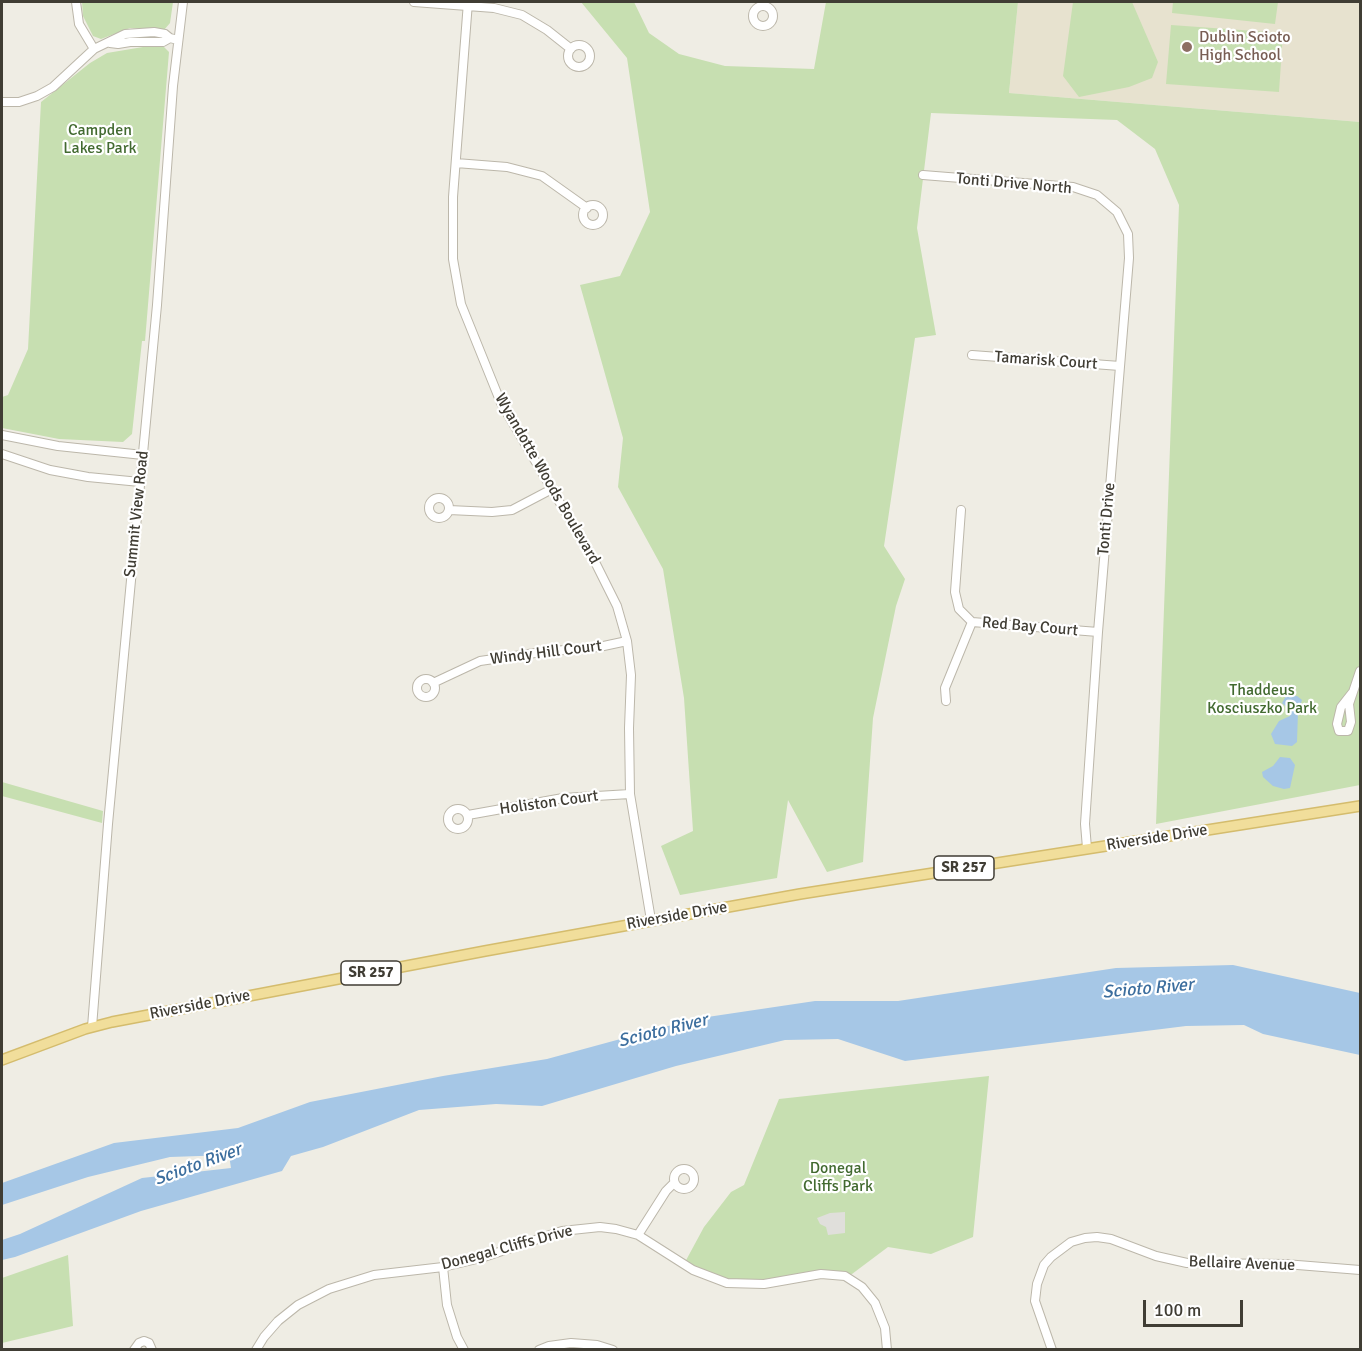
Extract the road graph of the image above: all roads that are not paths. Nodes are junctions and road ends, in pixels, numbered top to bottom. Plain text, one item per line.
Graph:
1 (76, 2) edge
2 (183, 2) edge
3 (414, 2) edge
4 (468, 4) edge
5 (174, 39) junction
6 (94, 49) junction
7 (571, 49) dead end
8 (2, 102) edge
9 (456, 163) junction
10 (923, 175) dead end
11 (1102, 200) joint
12 (587, 208) dead end
13 (972, 355) dead end
14 (1120, 366) junction
15 (2, 435) edge
16 (2, 454) edge
17 (143, 455) junction
18 (140, 482) junction
19 (552, 489) junction
20 (449, 510) dead end
21 (961, 510) dead end
22 (972, 622) junction
23 (1098, 633) junction
24 (627, 641) junction
25 (1360, 671) edge
26 (433, 683) dead end
27 (1352, 693) dead end
28 (946, 701) dead end
29 (630, 794) junction
30 (1360, 806) edge
31 (468, 815) dead end
32 (1087, 848) junction
33 (651, 920) junction
34 (92, 1027) junction
35 (2, 1060) edge
36 (674, 1183) dead end
37 (638, 1235) junction
38 (443, 1267) junction
39 (1360, 1270) edge
40 (134, 1350) edge
41 (152, 1350) edge
42 (256, 1350) edge
43 (464, 1350) edge
44 (539, 1350) edge
45 (613, 1350) edge
46 (887, 1350) edge
47 (1052, 1350) edge

1 - 6 street
2 - 5 street, Summit View Road
3 - 4 street
4 - 7 street
4 - 9 street, Wyandotte Woods Boulevard
5 - 6 street
5 - 17 street, Summit View Road
6 - 8 street
9 - 12 street
9 - 19 street, Wyandotte Woods Boulevard
10 - 11 street, Tonti Drive North
11 - 14 street, Tonti Drive
13 - 14 street, Tamarisk Court
14 - 23 street, Tonti Drive
15 - 17 street
16 - 18 street
17 - 18 street, Summit View Road
18 - 34 street, Summit View Road
19 - 20 street
19 - 24 street, Wyandotte Woods Boulevard
21 - 22 street, Red Bay Court
22 - 23 street, Red Bay Court
22 - 28 street
23 - 32 street, Tonti Drive
24 - 26 street, Windy Hill Court
24 - 29 street, Wyandotte Woods Boulevard
25 - 27 street
29 - 31 street, Holiston Court
29 - 33 street, Wyandotte Woods Boulevard
30 - 32 main road, Riverside Drive / SR 257
32 - 33 main road, Riverside Drive / SR 257
33 - 34 main road, Riverside Drive / SR 257
34 - 35 main road, Riverside Drive / SR 257
36 - 37 street
37 - 38 street, Donegal Cliffs Drive
37 - 46 street, Donegal Cliffs Drive
38 - 42 street, Donegal Cliffs Drive
38 - 43 street
39 - 47 street, Bellaire Avenue
40 - 41 street
44 - 45 street

